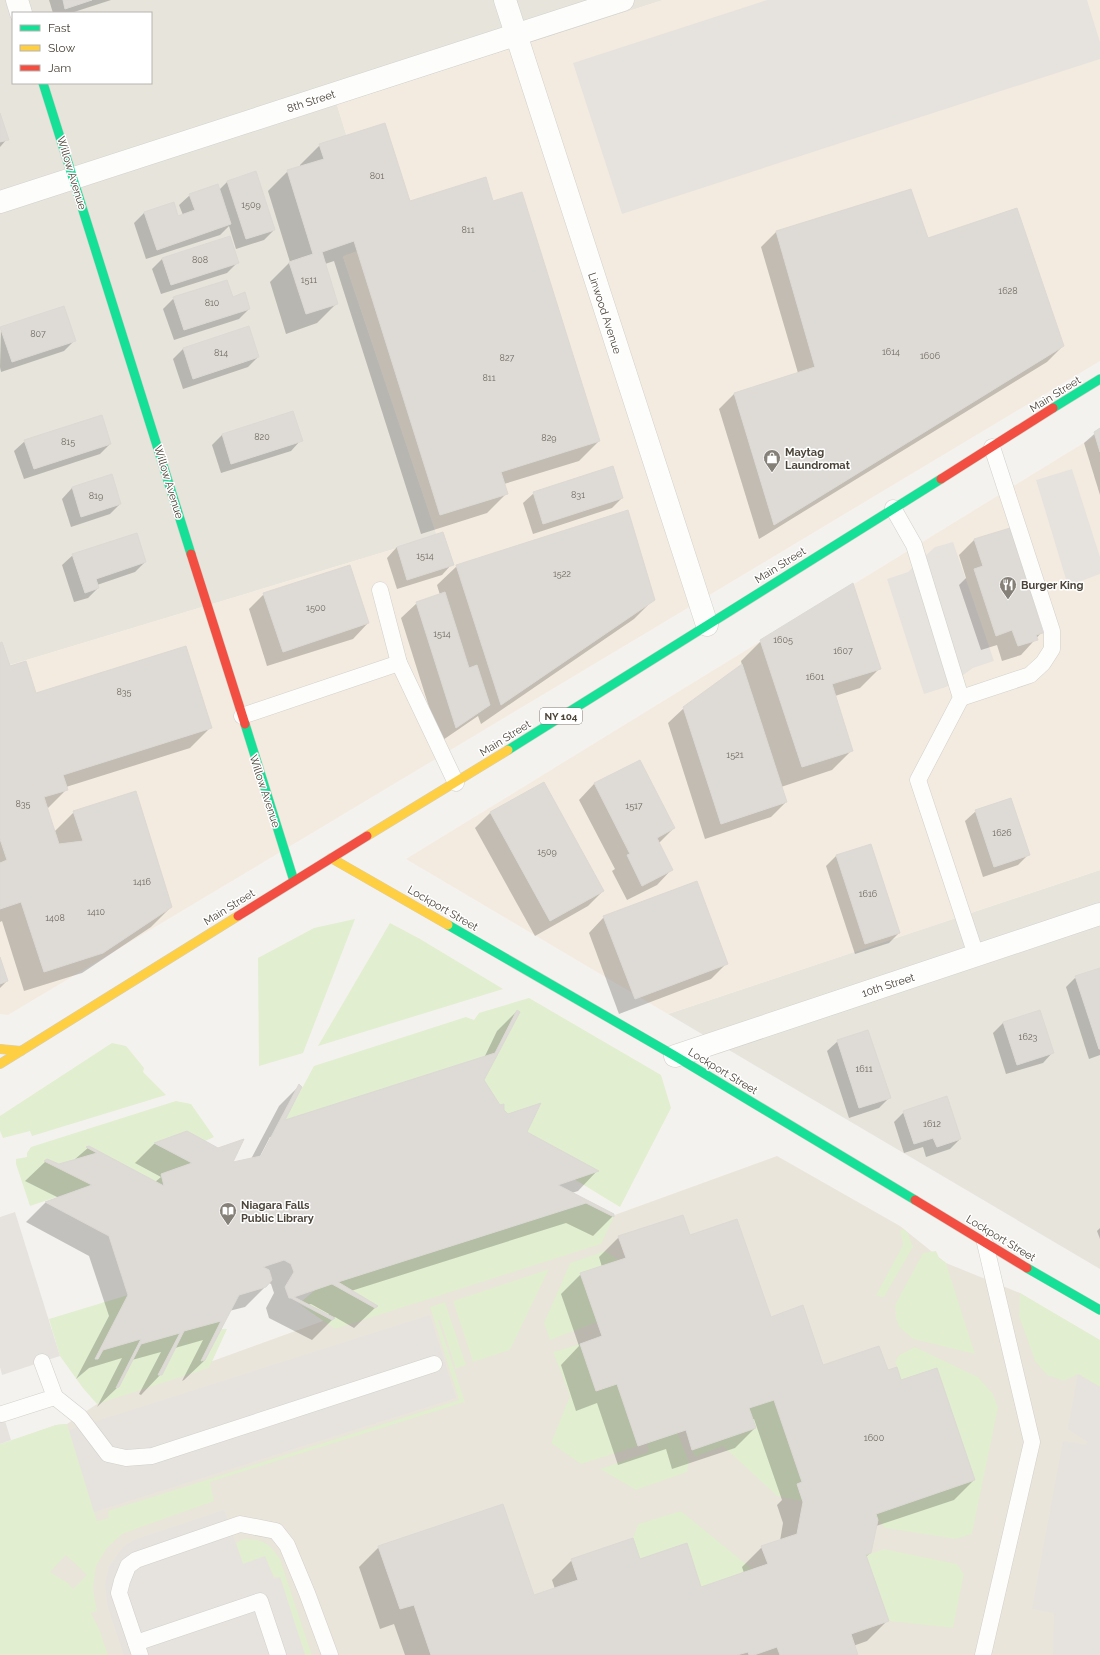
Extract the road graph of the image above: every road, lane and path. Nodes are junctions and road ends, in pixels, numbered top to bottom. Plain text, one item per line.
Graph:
1 (17, 0) edge
2 (505, 0) edge
3 (623, 0) edge
4 (21, 12) edge
5 (516, 35) junction
6 (44, 84) edge
7 (74, 178) junction
8 (0, 202) edge
9 (1100, 379) edge
10 (992, 447) junction
11 (893, 508) junction
12 (380, 590) dead end
13 (707, 625) junction
14 (399, 663) junction
15 (961, 698) junction
16 (242, 716) junction
17 (456, 783) junction
18 (331, 858) junction
19 (294, 881) junction
20 (1100, 914) edge
21 (976, 955) junction
22 (0, 1049) edge
23 (21, 1051) junction
24 (675, 1056) junction
25 (0, 1064) edge
26 (985, 1243) junction
27 (1100, 1310) edge
28 (42, 1362) dead end
29 (434, 1364) dead end
30 (54, 1397) junction
31 (2, 1414) dead end
32 (138, 1649) edge
33 (278, 1655) edge
34 (330, 1655) edge
35 (983, 1655) edge

1 - 4 street
2 - 5 street, Linwood Avenue
3 - 5 street, 8th Street
5 - 7 street, 8th Street
5 - 13 street, Linwood Avenue
6 - 7 street, Willow Avenue
7 - 8 street, 8th Street
7 - 16 street, Willow Avenue
9 - 10 street, Main Street / NY 104
10 - 11 street, Main Street / NY 104
10 - 15 lane
11 - 13 street, Main Street / NY 104
11 - 15 lane
12 - 14 lane
13 - 17 street, Main Street / NY 104
14 - 16 lane
14 - 17 lane
15 - 21 lane
16 - 19 street, Willow Avenue
17 - 18 street, Main Street / NY 104
18 - 19 street, Main Street / NY 104
18 - 24 street, Lockport Street
19 - 23 street, Main Street / NY 104
20 - 21 street, 10th Street
21 - 24 street, 10th Street
22 - 23 street
23 - 25 street, Main Street
24 - 26 street, Lockport Street
26 - 27 street, Lockport Street
26 - 35 lane
28 - 30 lane
29 - 30 lane
30 - 31 lane
32 - 33 lane
32 - 34 lane

